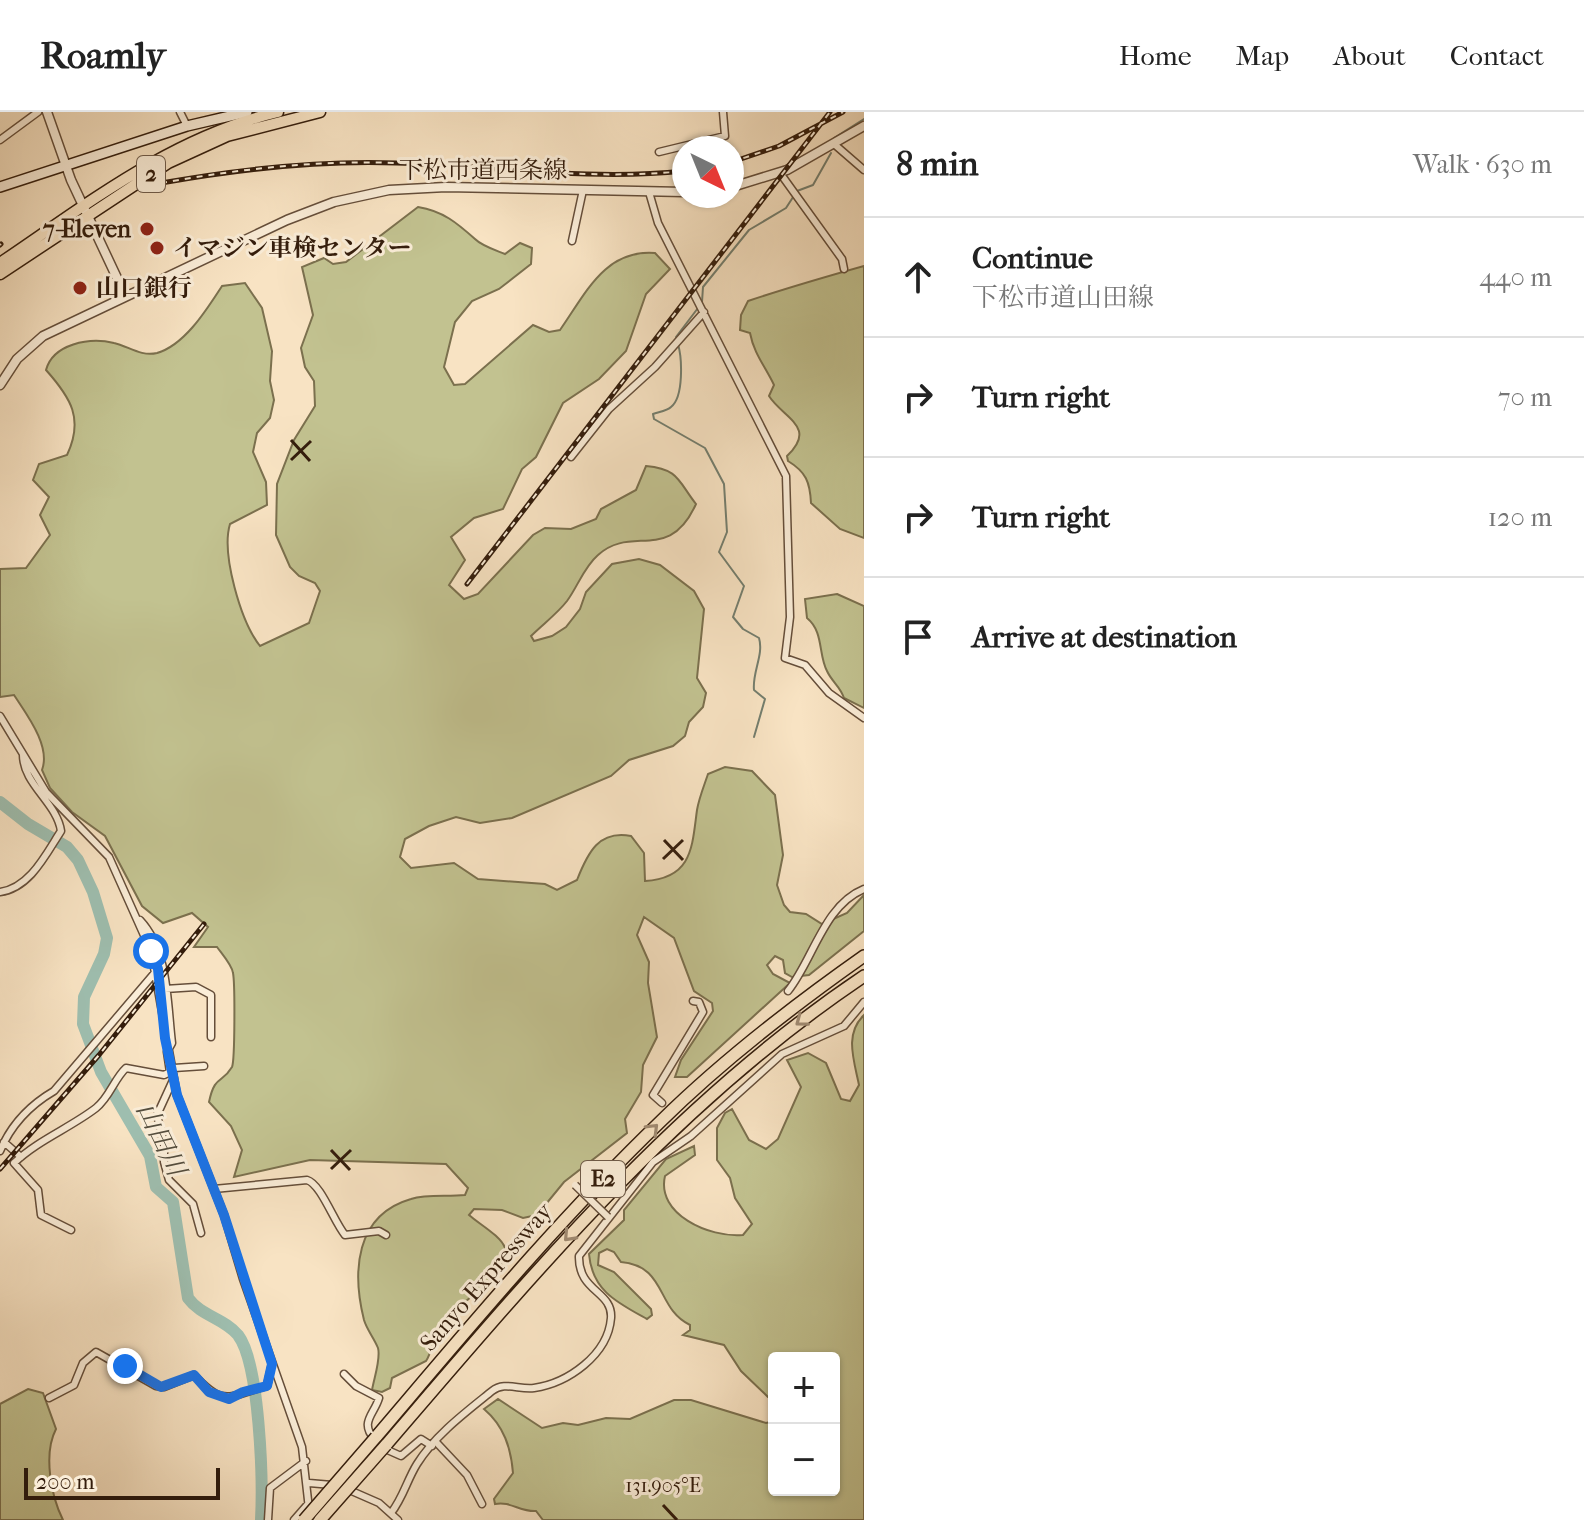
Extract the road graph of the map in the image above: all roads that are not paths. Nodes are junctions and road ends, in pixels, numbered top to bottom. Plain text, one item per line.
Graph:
1 (38, 112) edge
2 (47, 112) edge
3 (180, 112) edge
4 (247, 112) edge
5 (278, 112) edge
6 (320, 112) edge
7 (723, 112) edge
8 (187, 126) junction
9 (864, 126) edge
10 (0, 140) edge
11 (834, 144) junction
12 (659, 152) dead end
13 (65, 166) junction
14 (864, 170) edge
15 (780, 173) junction
16 (744, 184) edge
17 (0, 187) edge
18 (583, 190) junction
19 (649, 192) junction
20 (672, 192) edge
21 (86, 210) junction
22 (572, 241) dead end
23 (0, 263) edge
24 (844, 269) dead end
25 (0, 274) edge
26 (125, 295) junction
27 (704, 312) junction
28 (0, 385) edge
29 (571, 457) dead end
30 (0, 716) edge
31 (864, 718) edge
32 (23, 754) junction
33 (864, 889) edge
34 (0, 892) edge
35 (137, 918) junction
36 (864, 956) edge
37 (158, 969) junction
38 (864, 976) edge
39 (165, 989) junction
40 (788, 991) dead end
41 (693, 1001) dead end
42 (864, 1002) edge
43 (211, 1037) dead end
44 (169, 1050) junction
45 (204, 1066) dead end
46 (174, 1068) junction
47 (175, 1076) junction
48 (662, 1103) dead end
49 (683, 1127) dead end
50 (691, 1136) junction
51 (4, 1142) junction
52 (0, 1151) edge
53 (21, 1157) junction
54 (575, 1185) dead end
55 (214, 1189) junction
56 (609, 1218) junction
57 (71, 1230) dead end
58 (201, 1233) dead end
59 (386, 1235) dead end
60 (272, 1364) junction
61 (344, 1374) dead end
62 (49, 1398) dead end
63 (434, 1444) junction
64 (306, 1461) junction
65 (309, 1483) junction
66 (308, 1504) junction
67 (482, 1504) dead end
68 (391, 1513) junction
69 (268, 1520) edge
70 (294, 1520) edge
71 (304, 1520) edge
72 (317, 1520) edge
73 (398, 1520) edge

1 - 10 street
2 - 13 street
3 - 8 street
4 - 8 main road
5 - 21 highway, 2
6 - 21 highway, 2
7 - 12 street
8 - 13 main road
9 - 11 street
11 - 14 street
11 - 15 street
13 - 17 main road
13 - 21 street
15 - 16 street
15 - 24 street
18 - 19 street, 下松市道西条線
18 - 22 street
18 - 26 street, 下松市道西条線
19 - 20 street, 下松市道西条線
19 - 27 street
21 - 23 highway, 2
21 - 25 highway, 2
21 - 26 street
26 - 28 street, 下松市道西条線
27 - 29 street
27 - 31 street
30 - 32 street
32 - 34 street
32 - 35 street
33 - 40 street
35 - 37 street
35 - 39 street
71 -> 36 highway, Sanyo Expressway / E2, bridge
37 - 44 street
37 - 51 street
38 -> 72 highway, Sanyo Expressway / E2, bridge
39 - 43 street
39 - 44 street
41 - 48 street
42 - 50 street
44 - 46 street
44 - 53 street
45 - 46 street
46 - 47 street
47 - 55 street
47 - 58 street
49 - 50 street
50 - 56 street
51 - 52 street
51 - 53 street
53 - 57 street
54 - 56 street, bridge
55 - 59 street
55 - 60 street
56 - 63 street
60 - 62 street
60 - 64 street
61 - 63 street
63 - 67 street
63 - 68 street
64 - 65 street
64 - 69 street
65 - 66 street
65 - 68 street
66 - 70 street
66 - 72 street
68 - 73 street

